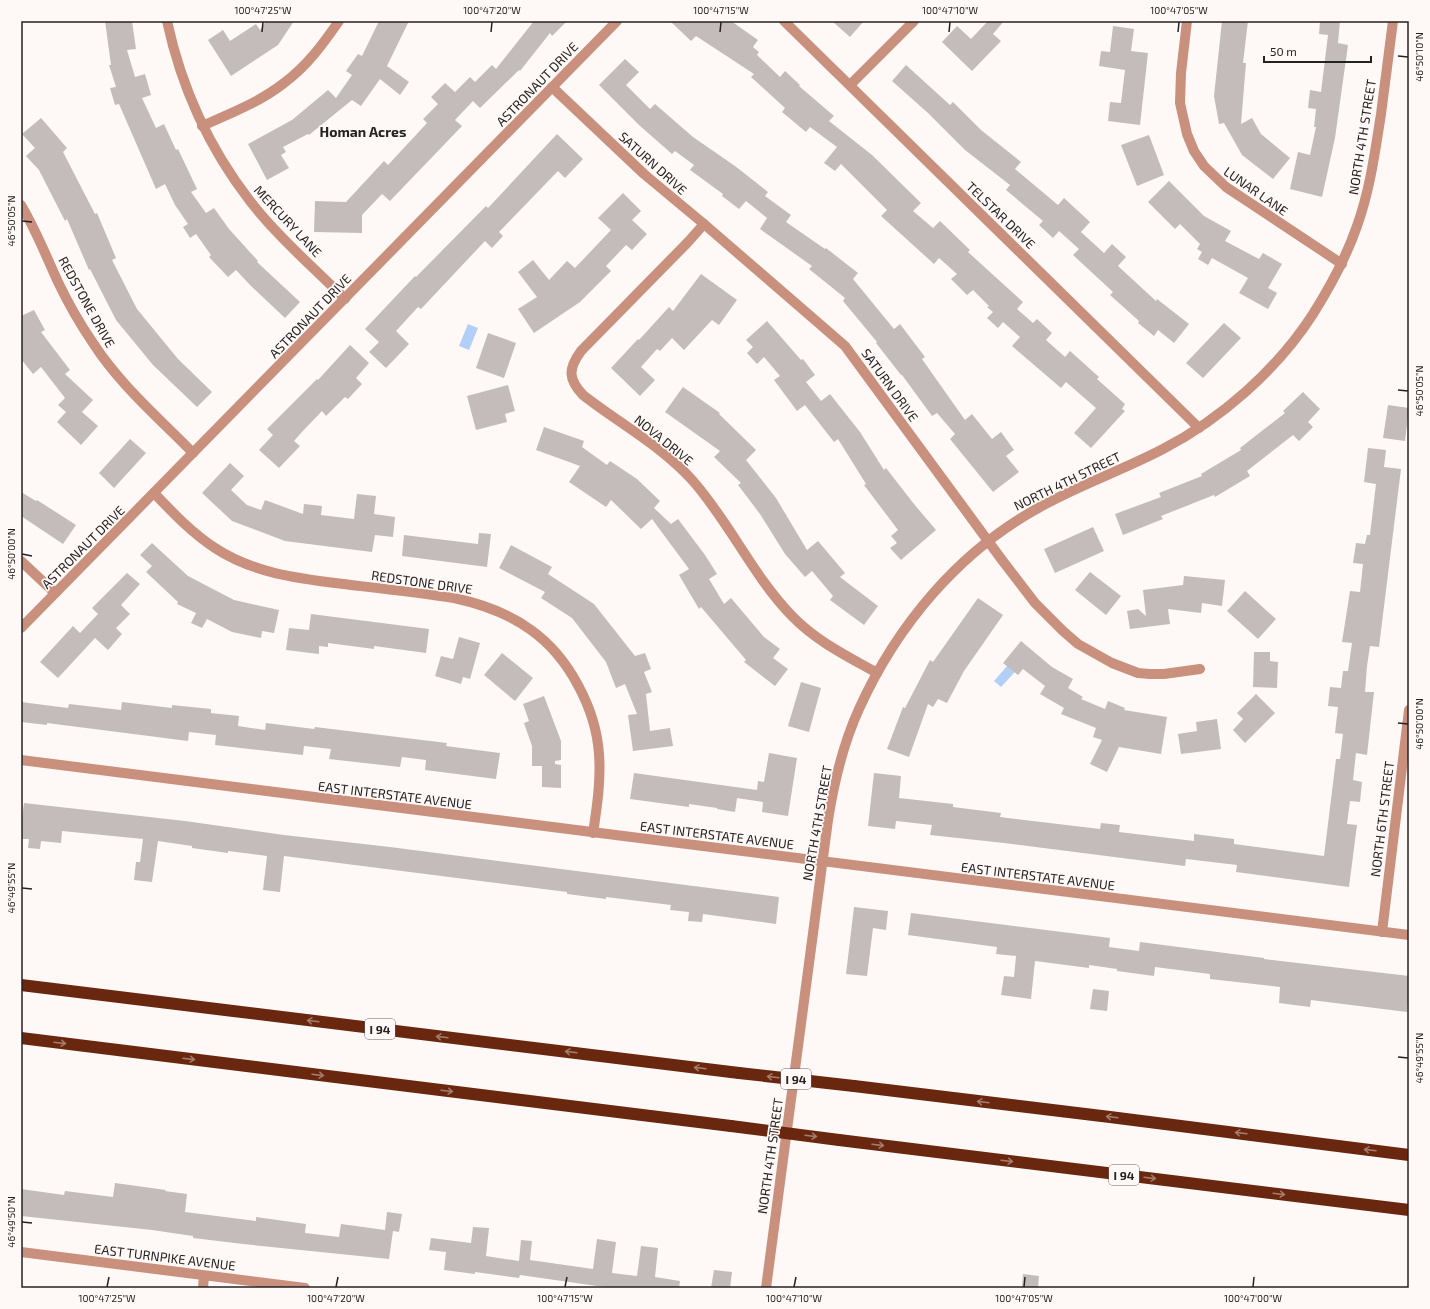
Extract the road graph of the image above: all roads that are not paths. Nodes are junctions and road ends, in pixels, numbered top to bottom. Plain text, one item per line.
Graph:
1 (167, 21) edge
2 (339, 21) edge
3 (617, 21) edge
4 (784, 21) edge
5 (914, 21) edge
6 (1187, 21) edge
7 (1393, 21) edge
8 (850, 85) junction
9 (552, 87) junction
10 (202, 126) junction
11 (21, 205) edge
12 (704, 224) junction
13 (1342, 264) junction
14 (345, 298) junction
15 (1199, 428) junction
16 (193, 453) junction
17 (154, 493) junction
18 (988, 541) junction
19 (21, 561) edge
20 (55, 593) junction
21 (21, 628) edge
22 (1200, 669) dead end
23 (877, 673) junction
24 (1409, 710) edge
25 (21, 760) edge
26 (593, 833) junction
27 (822, 861) junction
28 (1382, 932) junction
29 (1409, 936) edge
30 (21, 985) edge
31 (21, 1038) edge
32 (1409, 1155) edge
33 (1409, 1210) edge
34 (21, 1252) edge
35 (204, 1276) junction
36 (203, 1288) edge
37 (305, 1288) edge
38 (766, 1288) edge

1 - 10 street, MERCURY LANE
2 - 10 street
3 - 9 street, ASTRONAUT DRIVE
4 - 8 street, TELSTAR DRIVE
5 - 8 street
6 - 13 street, LUNAR LANE
7 - 13 street, NORTH 4TH STREET
8 - 15 street, TELSTAR DRIVE
9 - 12 street, SATURN DRIVE
9 - 14 street, ASTRONAUT DRIVE
10 - 14 street, MERCURY LANE
11 - 16 street, REDSTONE DRIVE
12 - 18 street, SATURN DRIVE
12 - 23 street, NOVA DRIVE
13 - 15 street, NORTH 4TH STREET
14 - 16 street, ASTRONAUT DRIVE
15 - 18 street, NORTH 4TH STREET
16 - 17 street, ASTRONAUT DRIVE
17 - 20 street, ASTRONAUT DRIVE
17 - 26 street, REDSTONE DRIVE
18 - 22 street, SATURN DRIVE
18 - 23 street, NORTH 4TH STREET
19 - 20 street
20 - 21 street, ASTRONAUT DRIVE
23 - 27 street, NORTH 4TH STREET
24 - 28 street, NORTH 6TH STREET
25 - 26 street, EAST INTERSTATE AVENUE
26 - 27 street, EAST INTERSTATE AVENUE
27 - 28 street, EAST INTERSTATE AVENUE
27 - 38 street, NORTH 4TH STREET
28 - 29 street, EAST INTERSTATE AVENUE
32 -> 30 highway, I 94, bridge
31 -> 33 highway, I 94, bridge
34 - 35 street, EAST TURNPIKE AVENUE
35 - 36 street
35 - 37 street, EAST TURNPIKE AVENUE

